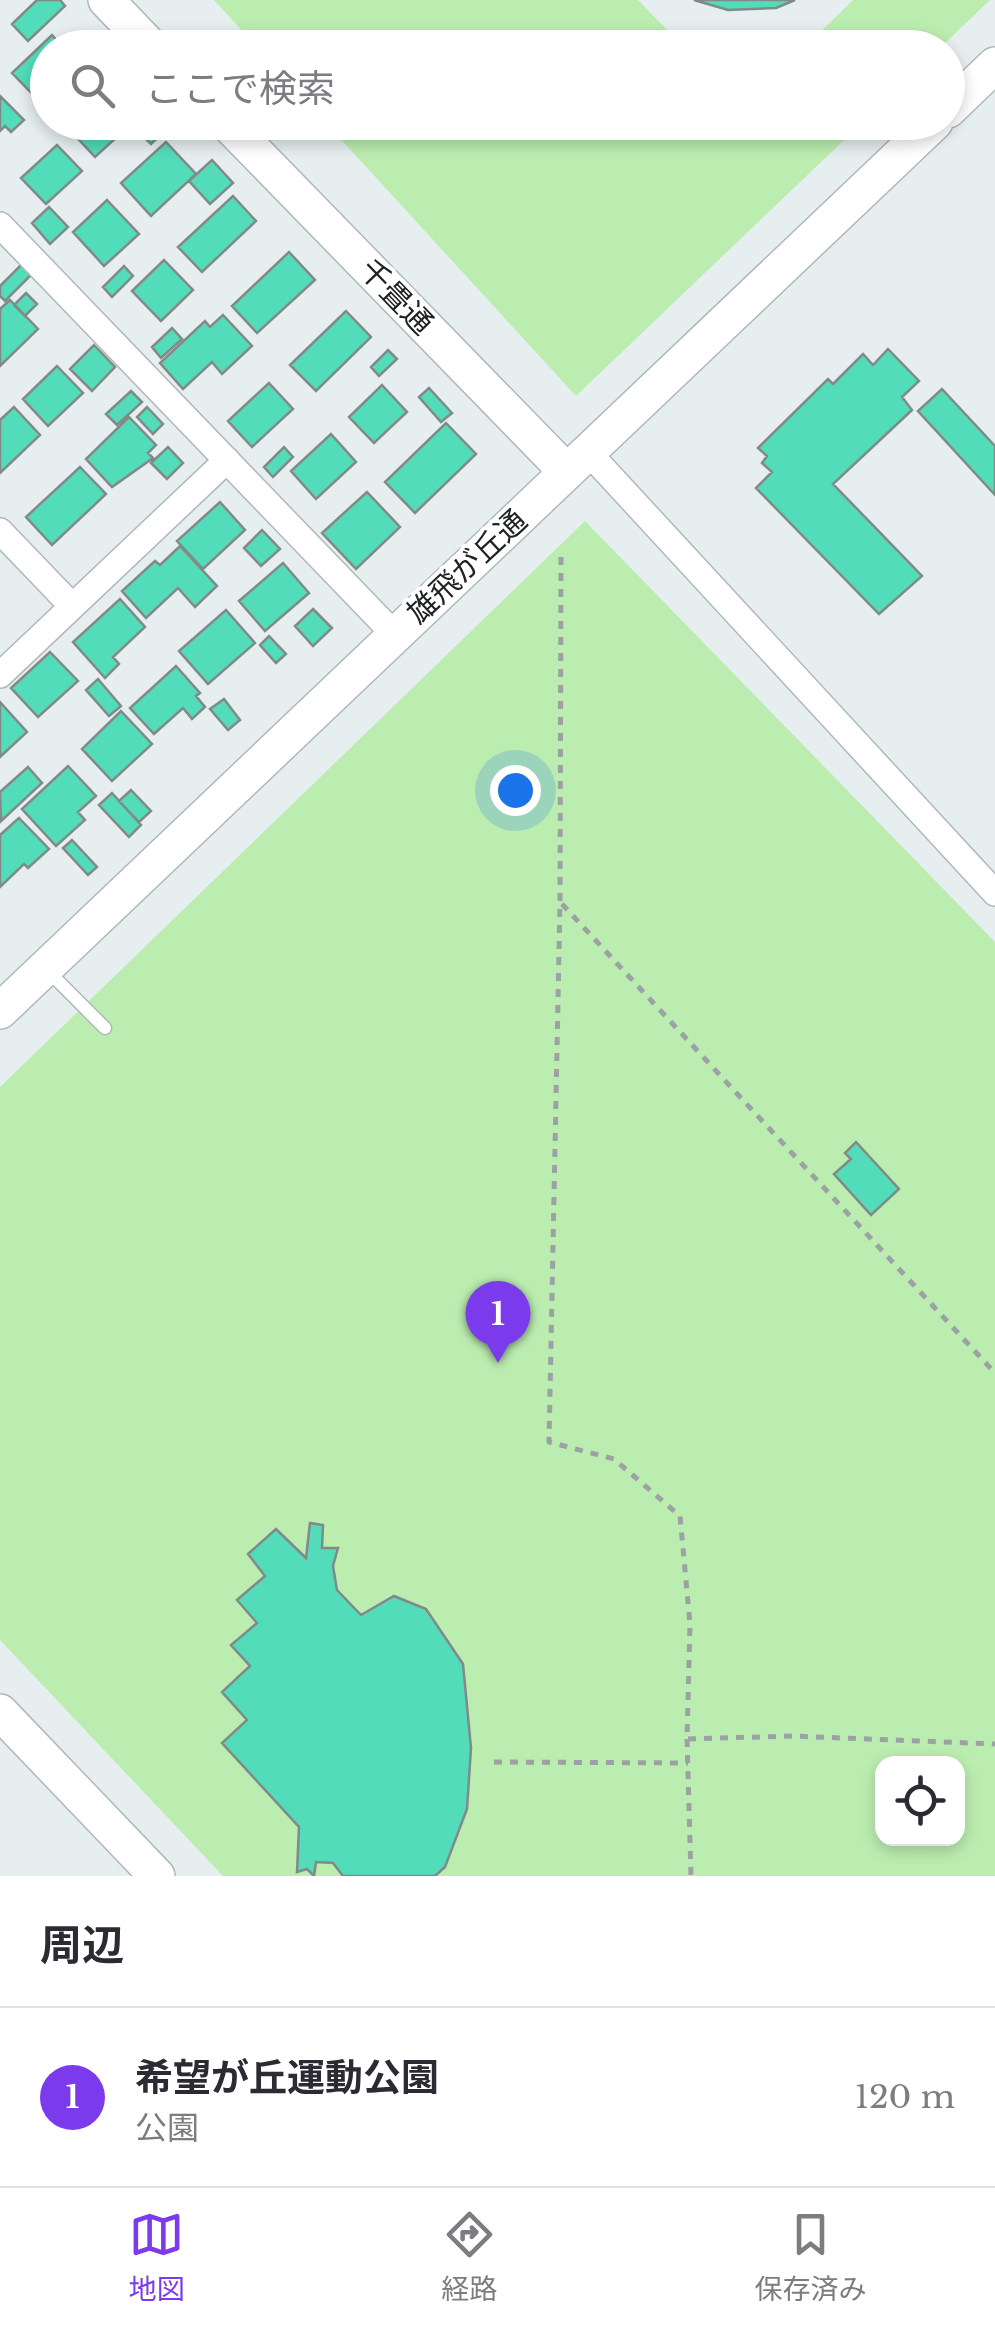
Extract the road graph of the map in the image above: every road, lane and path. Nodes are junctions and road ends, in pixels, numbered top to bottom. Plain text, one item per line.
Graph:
1 (106, 0) edge
2 (135, 30) edge
3 (995, 65) edge
4 (965, 94) edge
5 (245, 140) edge
6 (916, 140) edge
7 (0, 225) edge
8 (226, 460) junction
9 (578, 462) junction
10 (0, 531) edge
11 (562, 557) dead end
12 (72, 606) junction
13 (395, 635) junction
14 (0, 675) edge
15 (995, 893) edge
16 (560, 902) junction
17 (45, 968) junction
18 (0, 1011) edge
19 (105, 1028) dead end
20 (995, 1373) edge
21 (0, 1712) edge
22 (688, 1739) junction
23 (995, 1744) edge
24 (494, 1762) dead end
25 (688, 1764) junction
26 (157, 1876) edge
27 (691, 1876) edge

1 - 2 street
3 - 4 street
5 - 9 street, 千畳通
6 - 9 street, 雄飛が丘通
7 - 8 street
8 - 12 street
8 - 13 street
9 - 13 street, 雄飛が丘通
9 - 15 street
10 - 12 street
11 - 16 path
12 - 14 street
13 - 17 street, 雄飛が丘通
16 - 20 path
16 - 22 path
17 - 18 street, 雄飛が丘通
17 - 19 lane
21 - 26 street
22 - 23 path
22 - 25 path
24 - 25 path
25 - 27 path

